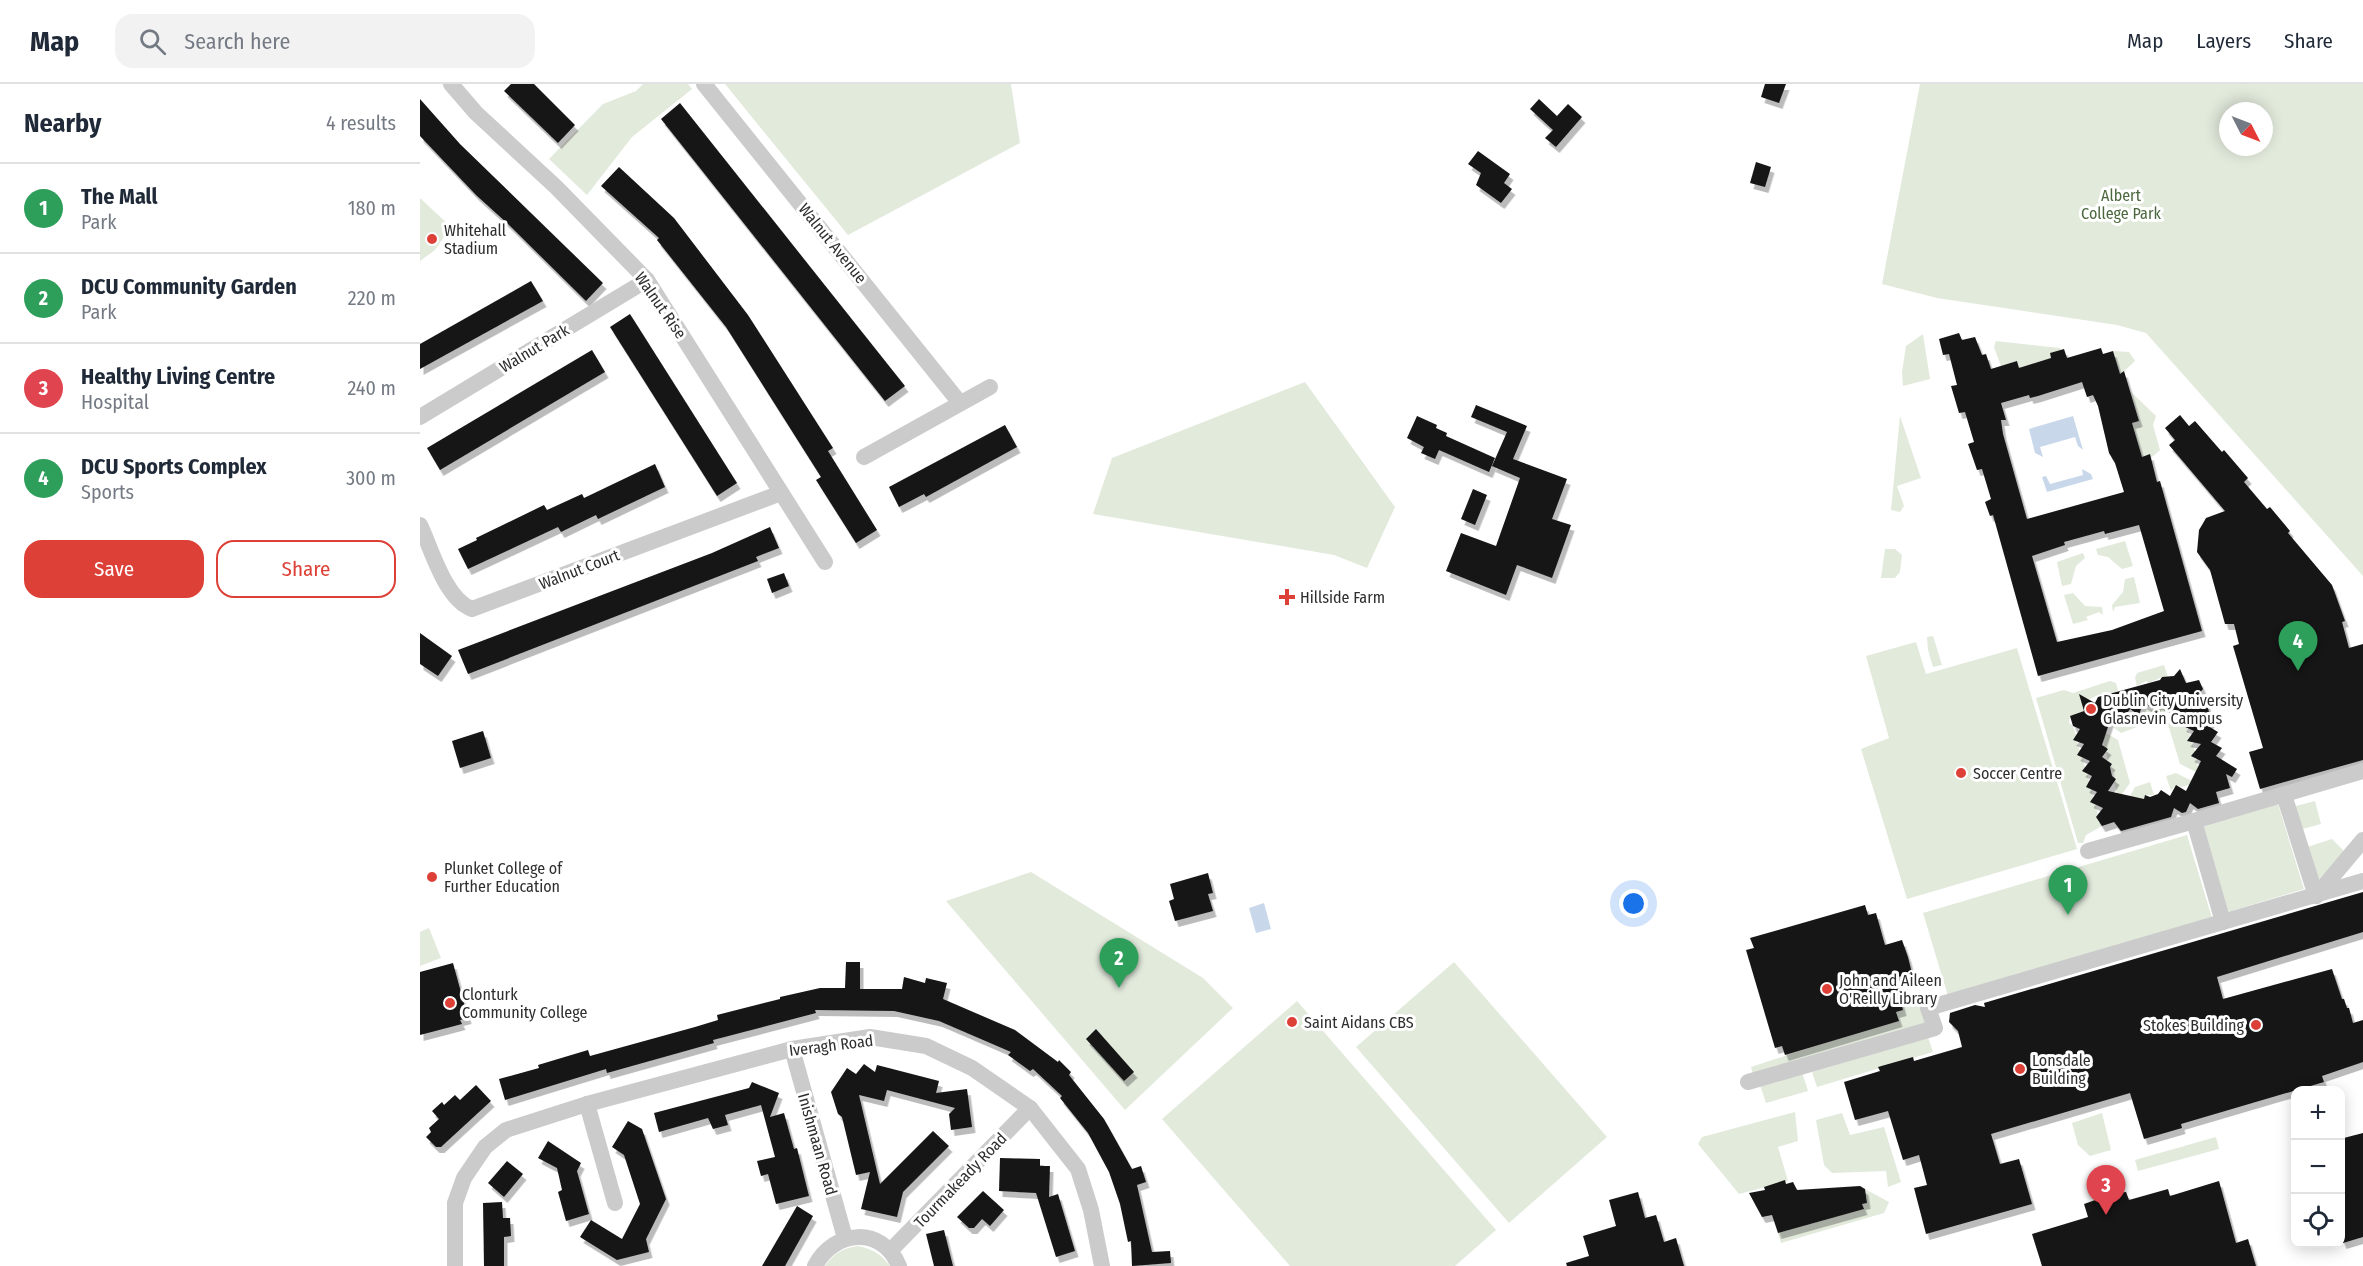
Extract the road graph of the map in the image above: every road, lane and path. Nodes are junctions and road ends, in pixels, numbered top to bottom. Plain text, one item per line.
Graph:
1 (451, 84) edge
2 (704, 84) edge
3 (647, 280) junction
4 (990, 387) dead end
5 (960, 403) junction
6 (420, 417) edge
7 (864, 457) dead end
8 (781, 493) junction
9 (420, 525) edge
10 (825, 562) dead end
11 (2363, 771) edge
12 (2284, 795) junction
13 (2194, 821) junction
14 (2363, 840) edge
15 (2088, 852) dead end
16 (2363, 881) edge
17 (2316, 896) junction
18 (2223, 922) junction
19 (792, 1049) junction
20 (1748, 1082) dead end
21 (587, 1104) junction
22 (1030, 1108) junction
23 (615, 1203) dead end
24 (845, 1238) junction
25 (890, 1251) junction
26 (455, 1266) edge
27 (815, 1266) edge
28 (899, 1266) edge
29 (1102, 1266) edge

1 - 3 street, Walnut Rise
2 - 5 street, Walnut Avenue
3 - 6 street, Walnut Park
3 - 8 street, Walnut Rise
4 - 5 street
5 - 7 street
8 - 9 street, Walnut Court
8 - 10 street, Walnut Rise
11 - 12 street
12 - 13 street
12 - 17 street
13 - 15 street
13 - 18 street
14 - 17 street
16 - 17 street
17 - 18 street
18 - 20 street
19 - 21 street, Iveragh Road
19 - 22 street, Iveragh Road
19 - 24 street, Inishmaan Road
21 - 23 street
21 - 26 street, Iveragh Road
22 - 25 street, Tourmakeady Road
22 - 29 street, Iveragh Road
24 - 25 street
24 - 27 street
25 - 28 street

